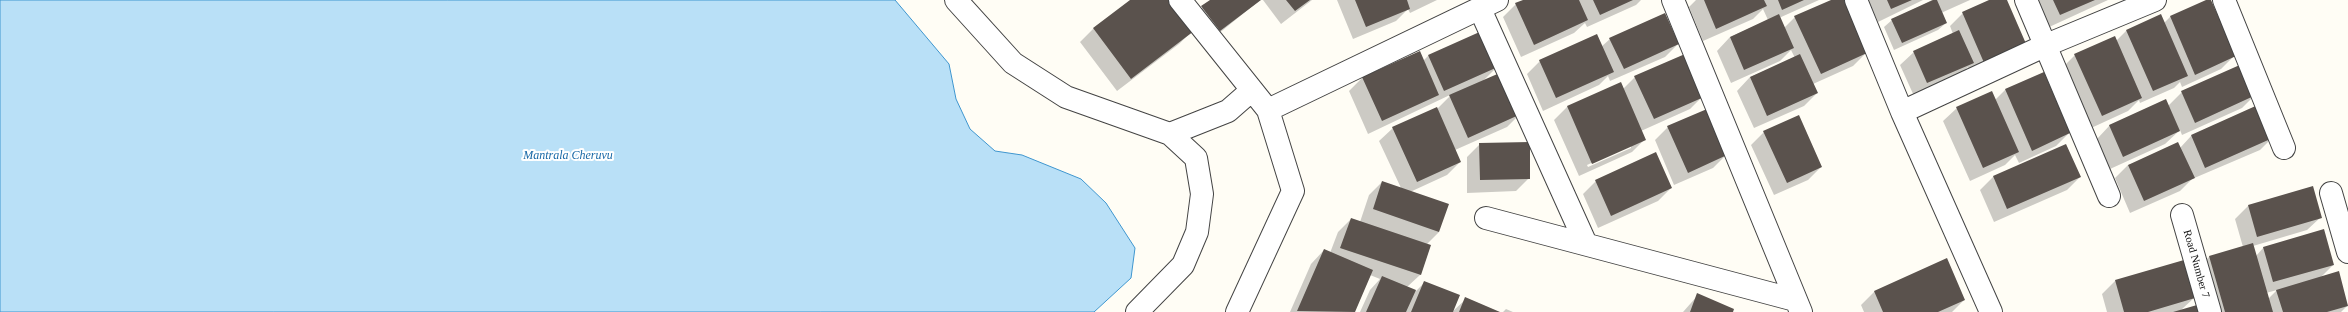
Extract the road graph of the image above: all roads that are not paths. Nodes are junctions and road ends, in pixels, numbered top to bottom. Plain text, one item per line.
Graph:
1 (956, 0) edge
2 (1180, 0) edge
3 (1673, 0) edge
4 (1856, 0) edge
5 (2026, 0) edge
6 (2155, 0) edge
7 (2224, 0) edge
8 (1488, 4) edge
9 (2044, 46) junction
10 (1252, 90) junction
11 (1268, 110) junction
12 (1902, 112) junction
13 (1170, 134) junction
14 (2284, 148) dead end
15 (2331, 193) dead end
16 (2110, 196) dead end
17 (2182, 215) dead end
18 (1486, 218) dead end
19 (1586, 244) junction
20 (2348, 252) edge
21 (1798, 306) edge
22 (1137, 312) edge
23 (1238, 312) edge
24 (1991, 312) edge
25 (2210, 312) edge

1 - 13 street
2 - 10 street
3 - 21 street
4 - 12 street
5 - 9 street
6 - 9 street
7 - 14 street
8 - 11 street
8 - 19 street
9 - 12 street
9 - 16 street
10 - 11 street
10 - 13 street
11 - 23 street
12 - 24 street
13 - 22 street
15 - 20 street
17 - 25 street, Road Number 7
18 - 19 street
19 - 21 street

